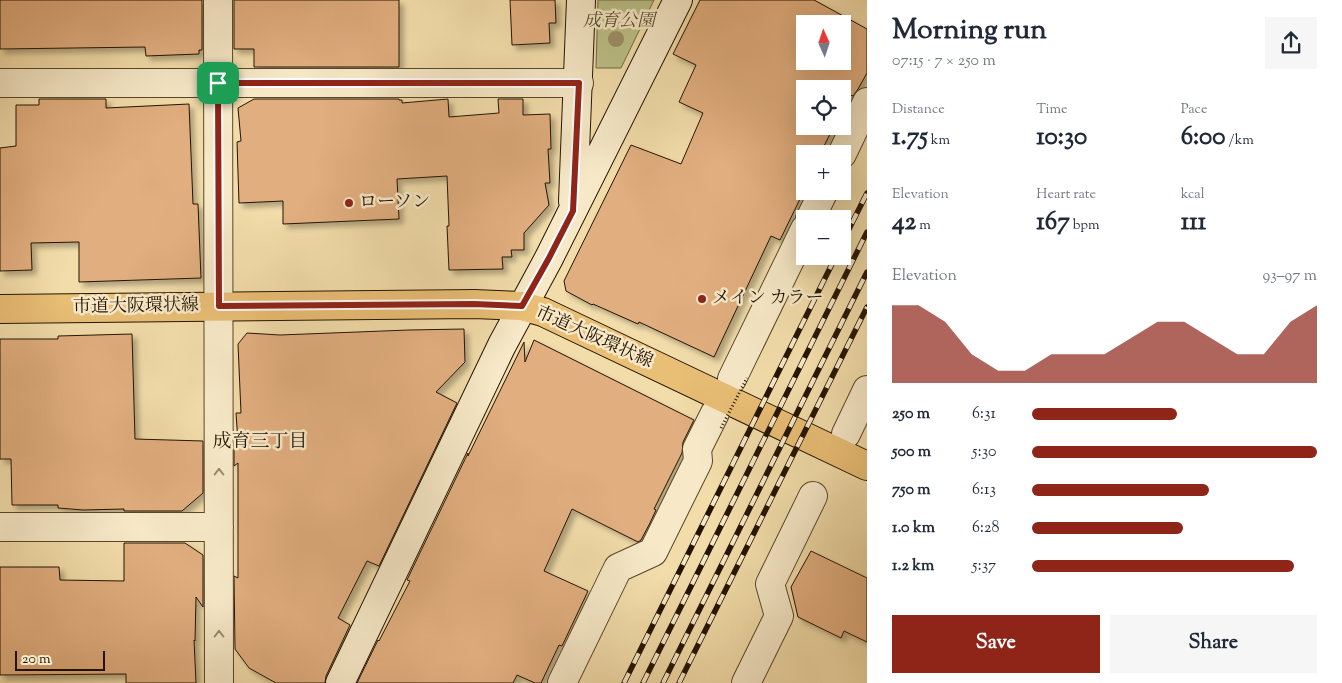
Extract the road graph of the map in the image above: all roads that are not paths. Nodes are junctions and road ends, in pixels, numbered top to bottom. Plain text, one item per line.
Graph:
1 (218, 0) edge
2 (581, 0) edge
3 (678, 0) edge
4 (0, 83) edge
5 (218, 83) junction
6 (579, 83) junction
7 (867, 102) edge
8 (846, 145) edge
9 (573, 211) junction
10 (796, 249) edge
11 (219, 306) junction
12 (522, 306) junction
13 (0, 309) edge
14 (739, 378) road end
15 (867, 390) edge
16 (718, 420) road end
17 (846, 434) dead end
18 (867, 466) edge
19 (813, 496) dead end
20 (0, 527) edge
21 (219, 527) junction
22 (219, 683) edge
23 (340, 683) edge
24 (562, 683) edge
25 (746, 683) edge

1 - 5 street
2 - 6 street
3 - 9 street
4 - 5 street
5 - 6 street
5 - 11 street
6 - 9 street
7 - 8 street
9 - 12 street
10 - 14 street
11 - 12 main road, 市道大阪環状線
11 - 13 main road, 市道大阪環状線
21 -> 11 street
12 - 18 main road, 市道大阪環状線
12 - 23 street
15 - 17 street
16 - 24 street
19 - 25 street
20 - 21 street
22 -> 21 street

